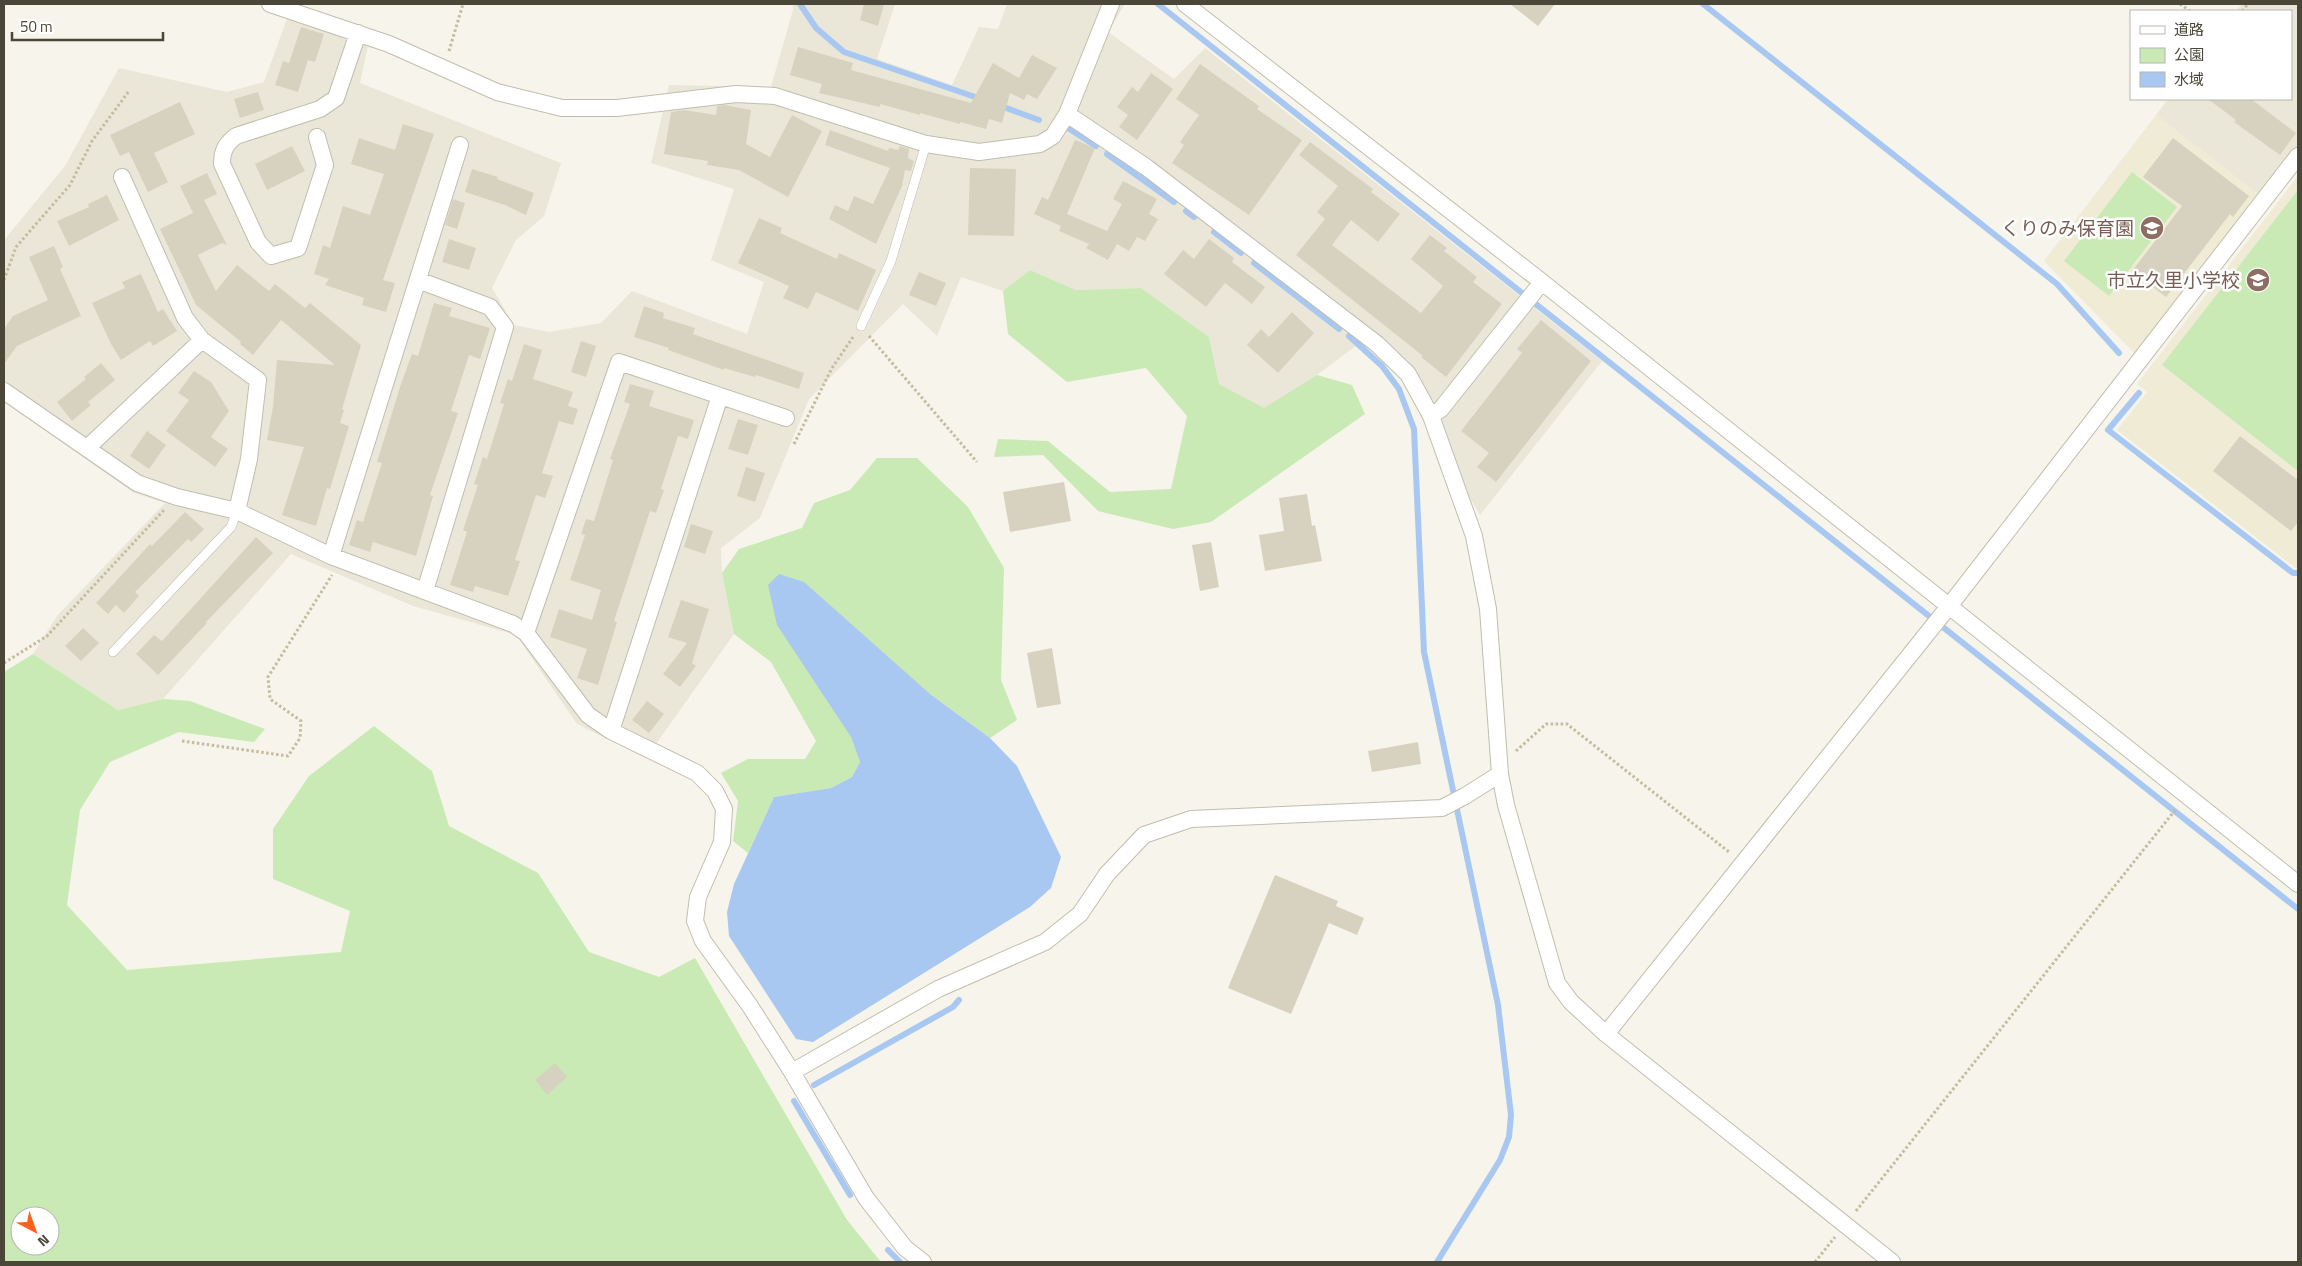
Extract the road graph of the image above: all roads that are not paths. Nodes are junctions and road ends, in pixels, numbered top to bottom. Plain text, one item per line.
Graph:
1 (270, 4) edge
2 (1111, 4) edge
3 (1185, 4) edge
4 (358, 33) junction
5 (1067, 114) junction
6 (316, 137) dead end
7 (926, 144) junction
8 (460, 145) dead end
9 (2298, 156) edge
10 (122, 177) dead end
11 (418, 280) junction
12 (1542, 282) junction
13 (861, 326) road end
14 (202, 340) junction
15 (4, 391) edge
16 (720, 396) junction
17 (1431, 416) junction
18 (786, 418) dead end
19 (86, 448) junction
20 (237, 511) junction
21 (331, 556) junction
22 (425, 591) junction
23 (1947, 609) junction
24 (526, 633) junction
25 (113, 652) dead end
26 (611, 731) junction
27 (1500, 774) junction
28 (2298, 884) edge
29 (1606, 1034) junction
30 (792, 1072) junction
31 (923, 1262) edge
32 (1892, 1262) edge

1 - 4 street
2 - 5 street
3 - 12 street
4 - 6 street
4 - 7 street
5 - 7 street
5 - 17 street
7 - 13 lane
8 - 11 street
9 - 23 street
10 - 14 street
11 - 21 street
11 - 22 street
12 - 17 street
12 - 23 street
14 - 19 street
14 - 20 street
15 - 19 street
16 - 18 street
16 - 24 street
16 - 26 street
17 - 27 street
19 - 20 street
20 - 21 street
20 - 25 lane
21 - 22 street
22 - 24 street
23 - 28 street
23 - 29 street
24 - 26 street
26 - 30 street
27 - 29 street
27 - 30 street
29 - 32 street
30 - 31 street

